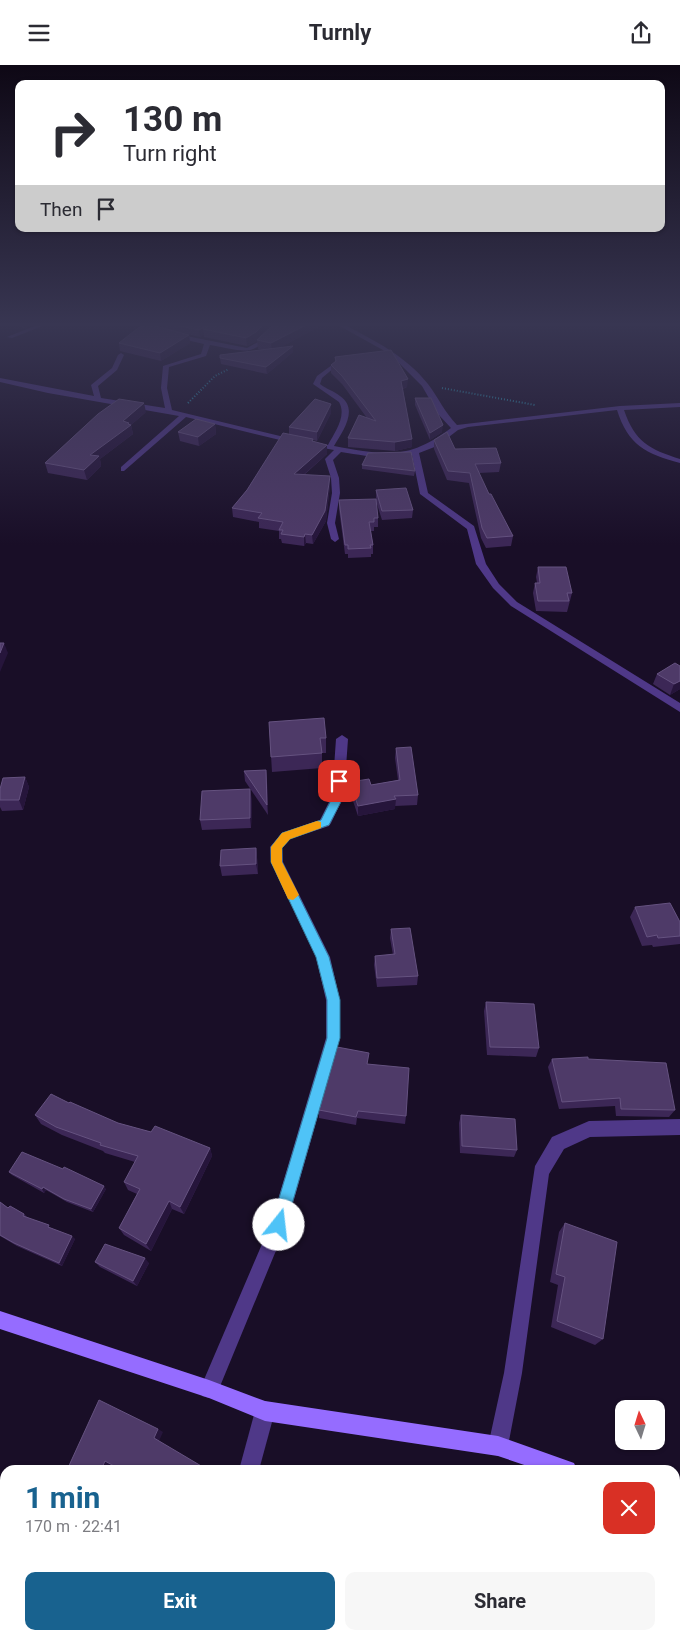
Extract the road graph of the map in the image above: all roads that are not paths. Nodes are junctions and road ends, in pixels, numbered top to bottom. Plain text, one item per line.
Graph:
1 (168, 398) edge
2 (340, 398) edge
3 (433, 398) edge
4 (98, 399) edge
5 (680, 405) edge
6 (620, 408) junction
7 (172, 412) junction
8 (184, 415) junction
9 (455, 428) junction
10 (330, 447) junction
11 (340, 449) junction
12 (415, 452) junction
13 (680, 461) edge
14 (124, 469) dead end
15 (335, 539) dead end
16 (680, 708) edge
17 (342, 739) dead end
18 (680, 1127) edge
19 (0, 1320) edge
20 (208, 1389) junction
21 (265, 1411) junction
22 (498, 1447) junction
23 (250, 1465) edge
24 (552, 1465) edge

1 - 7 street
2 - 10 street
3 - 9 street
4 - 7 street
5 - 6 street
6 - 9 street
6 - 13 street
7 - 8 street
8 - 10 street
8 - 14 street
9 - 12 street
10 - 11 street
11 - 12 street
11 - 15 street
12 - 16 street
17 - 20 street
18 - 22 street
19 - 20 street
20 - 21 street
21 - 22 street
21 - 23 street
22 - 24 street

